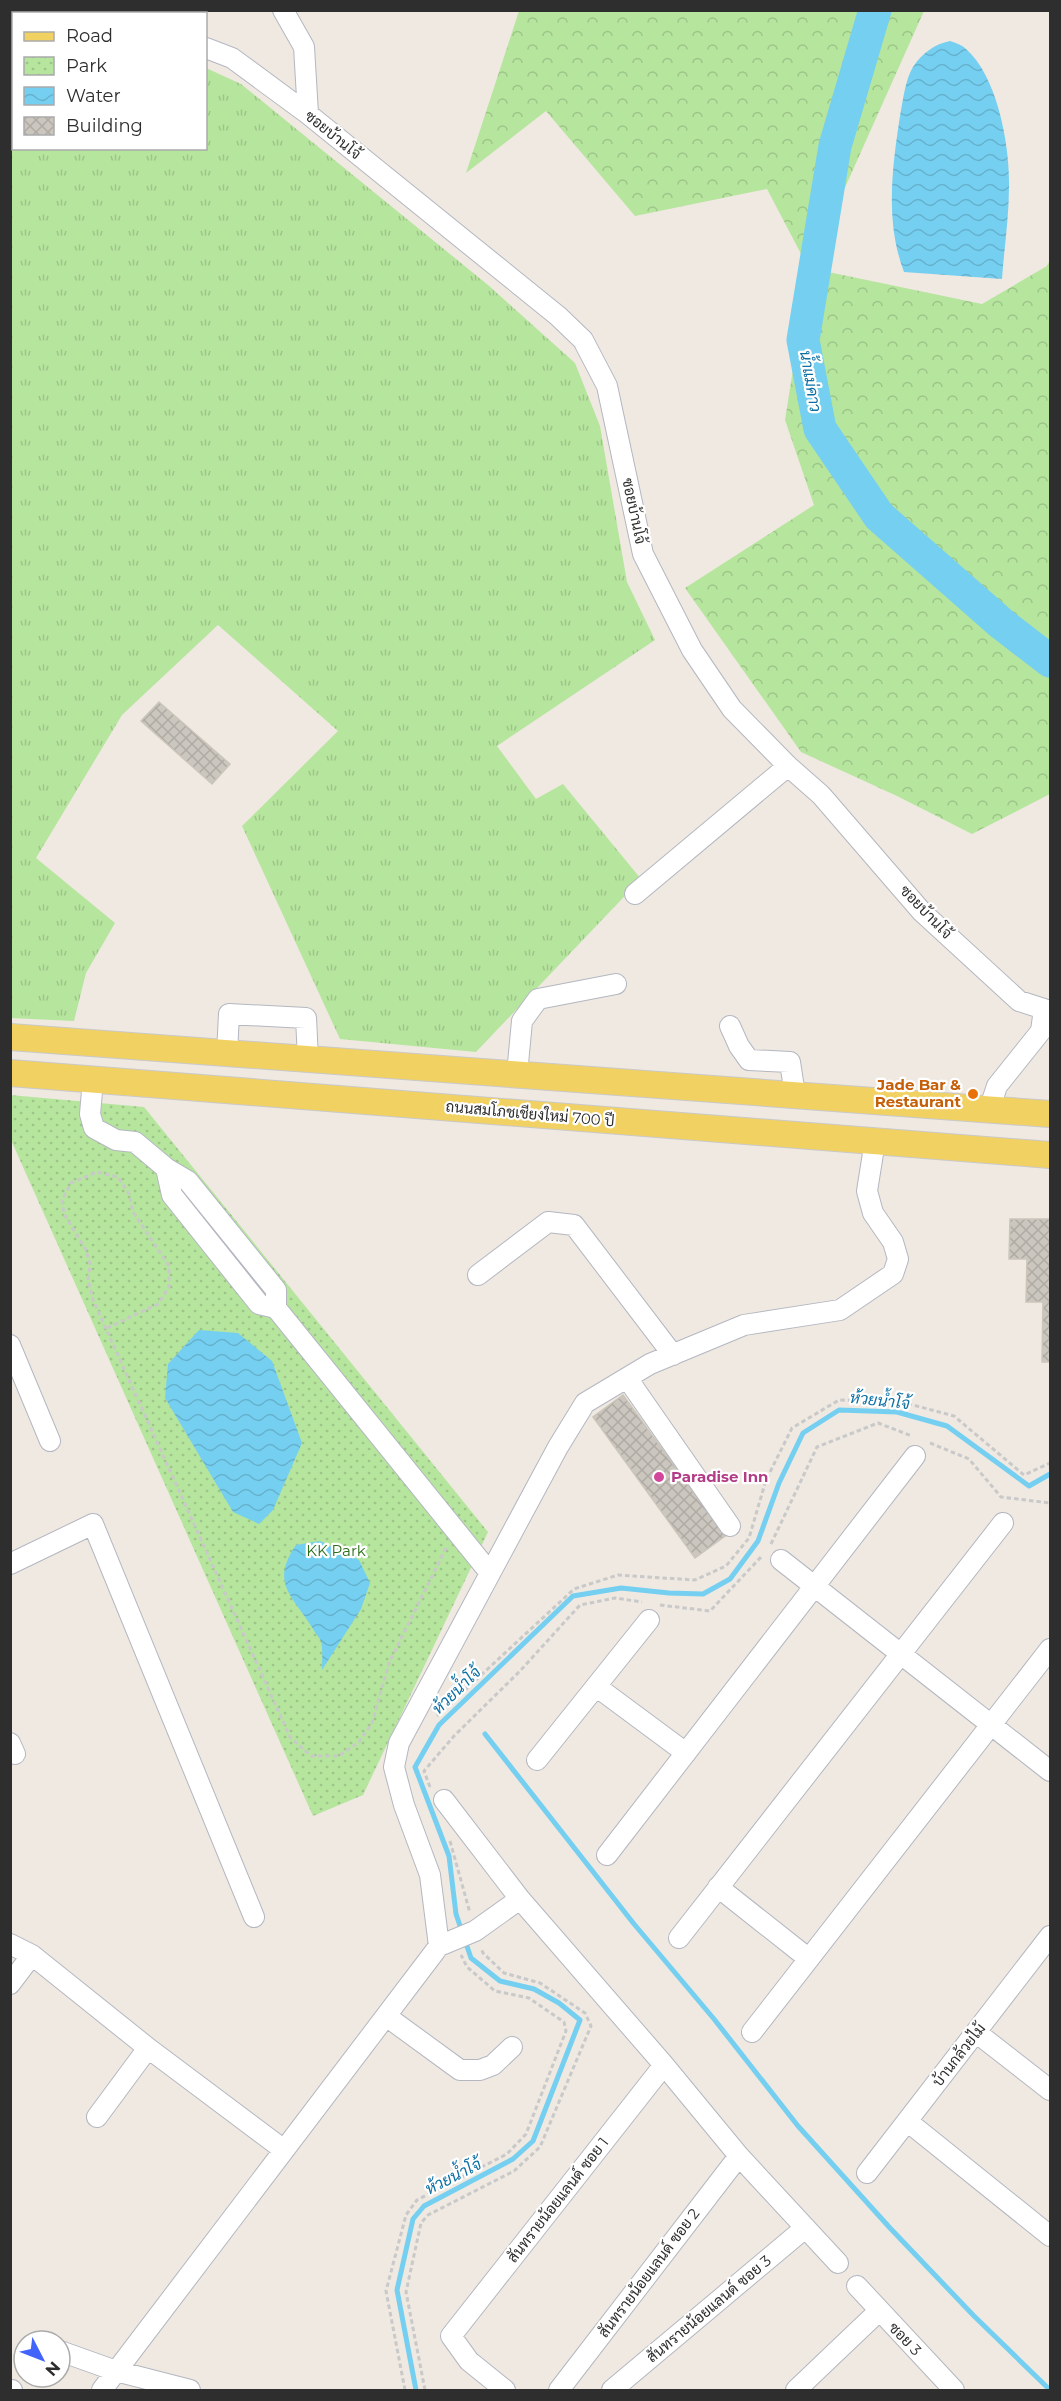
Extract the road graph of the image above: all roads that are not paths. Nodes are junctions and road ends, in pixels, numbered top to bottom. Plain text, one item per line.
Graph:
1 (283, 10) edge
2 (207, 48) edge
3 (308, 114) junction
4 (788, 766) junction
5 (635, 894) dead end
6 (616, 984) dead end
7 (1047, 1007) edge
8 (730, 1026) dead end
9 (10, 1037) edge
10 (227, 1053) junction
11 (308, 1059) junction
12 (10, 1073) edge
13 (518, 1074) junction
14 (93, 1080) junction
15 (795, 1095) junction
16 (989, 1110) junction
17 (1050, 1114) edge
18 (875, 1142) junction
19 (1050, 1155) edge
20 (478, 1275) dead end
21 (10, 1345) edge
22 (673, 1355) junction
23 (627, 1378) junction
24 (50, 1441) dead end
25 (921, 1446) road end
26 (1004, 1523) dead end
27 (730, 1527) dead end
28 (781, 1560) dead end
29 (10, 1564) edge
30 (490, 1573) junction
31 (815, 1586) junction
32 (649, 1620) dead end
33 (1050, 1649) edge
34 (901, 1654) junction
35 (597, 1687) junction
36 (992, 1726) junction
37 (686, 1753) junction
38 (537, 1760) dead end
39 (1050, 1771) edge
40 (438, 1796) road end
41 (607, 1855) dead end
42 (718, 1887) junction
43 (520, 1899) junction
44 (254, 1917) dead end
45 (679, 1938) dead end
46 (446, 1943) junction
47 (10, 1944) edge
48 (1047, 1947) edge
49 (32, 1955) junction
50 (809, 1959) junction
51 (10, 1984) edge
52 (386, 2016) junction
53 (752, 2032) dead end
54 (977, 2033) junction
55 (148, 2048) junction
56 (512, 2048) dead end
57 (664, 2064) junction
58 (1050, 2090) edge
59 (97, 2116) dead end
60 (907, 2121) junction
61 (284, 2150) junction
62 (739, 2156) junction
63 (867, 2173) dead end
64 (805, 2228) junction
65 (1050, 2236) edge
66 (838, 2263) dead end
67 (857, 2286) dead end
68 (879, 2311) junction
69 (72, 2355) edge
70 (116, 2371) junction
71 (102, 2391) edge
72 (190, 2391) edge
73 (505, 2391) edge
74 (560, 2391) edge
75 (612, 2391) edge
76 (796, 2391) edge
77 (954, 2391) edge

1 - 3 street
2 - 3 street, ซอยบ้านโจ้
3 - 4 street, ซอยบ้านโจ้
4 - 5 street
4 - 7 street, ซอยบ้านโจ้
6 - 13 street
7 - 16 street
8 - 15 street
9 - 10 main road
10 - 11 main road
10 - 11 street
11 - 13 main road
12 - 14 main road, ถนนสมโภชเชียงใหม่ 700 ปี
13 - 15 main road
14 - 18 main road, ถนนสมโภชเชียงใหม่ 700 ปี
14 - 30 street
15 - 16 main road
16 - 17 main road
18 - 19 main road, ถนนสมโภชเชียงใหม่ 700 ปี
18 - 22 street
20 - 22 street
21 - 24 street
22 - 23 street
23 - 27 street
23 - 30 street
25 - 31 street
26 - 34 street
28 - 31 street
29 - 44 street
30 - 46 street
31 - 34 street
31 - 37 street
32 - 35 street
33 - 36 street
34 - 36 street
34 - 42 street
35 - 37 street
35 - 38 street
36 - 39 street
36 - 50 street
37 - 41 street
40 - 43 street
42 - 45 street
42 - 50 street
43 - 46 street
43 - 57 street
46 - 52 street
47 - 49 street
48 - 54 street, บ้านกล้วยไม้
49 - 51 street
49 - 55 street
50 - 53 street
52 - 56 street
52 - 61 street
54 - 58 street
54 - 60 street, บ้านกล้วยไม้
55 - 59 street
55 - 61 street
57 - 62 street
57 - 73 street, สันทรายน้อยแลนด์ ซอย 1
60 - 63 street, บ้านกล้วยไม้
60 - 65 street
61 - 70 street
62 - 64 street
62 - 74 street, สันทรายน้อยแลนด์ ซอย 2
64 - 66 street
64 - 75 street, สันทรายน้อยแลนด์ ซอย 3
67 - 68 street, ซอย 3
68 - 76 street
68 - 77 street, ซอย 3
69 - 70 street
70 - 71 street
70 - 72 street

